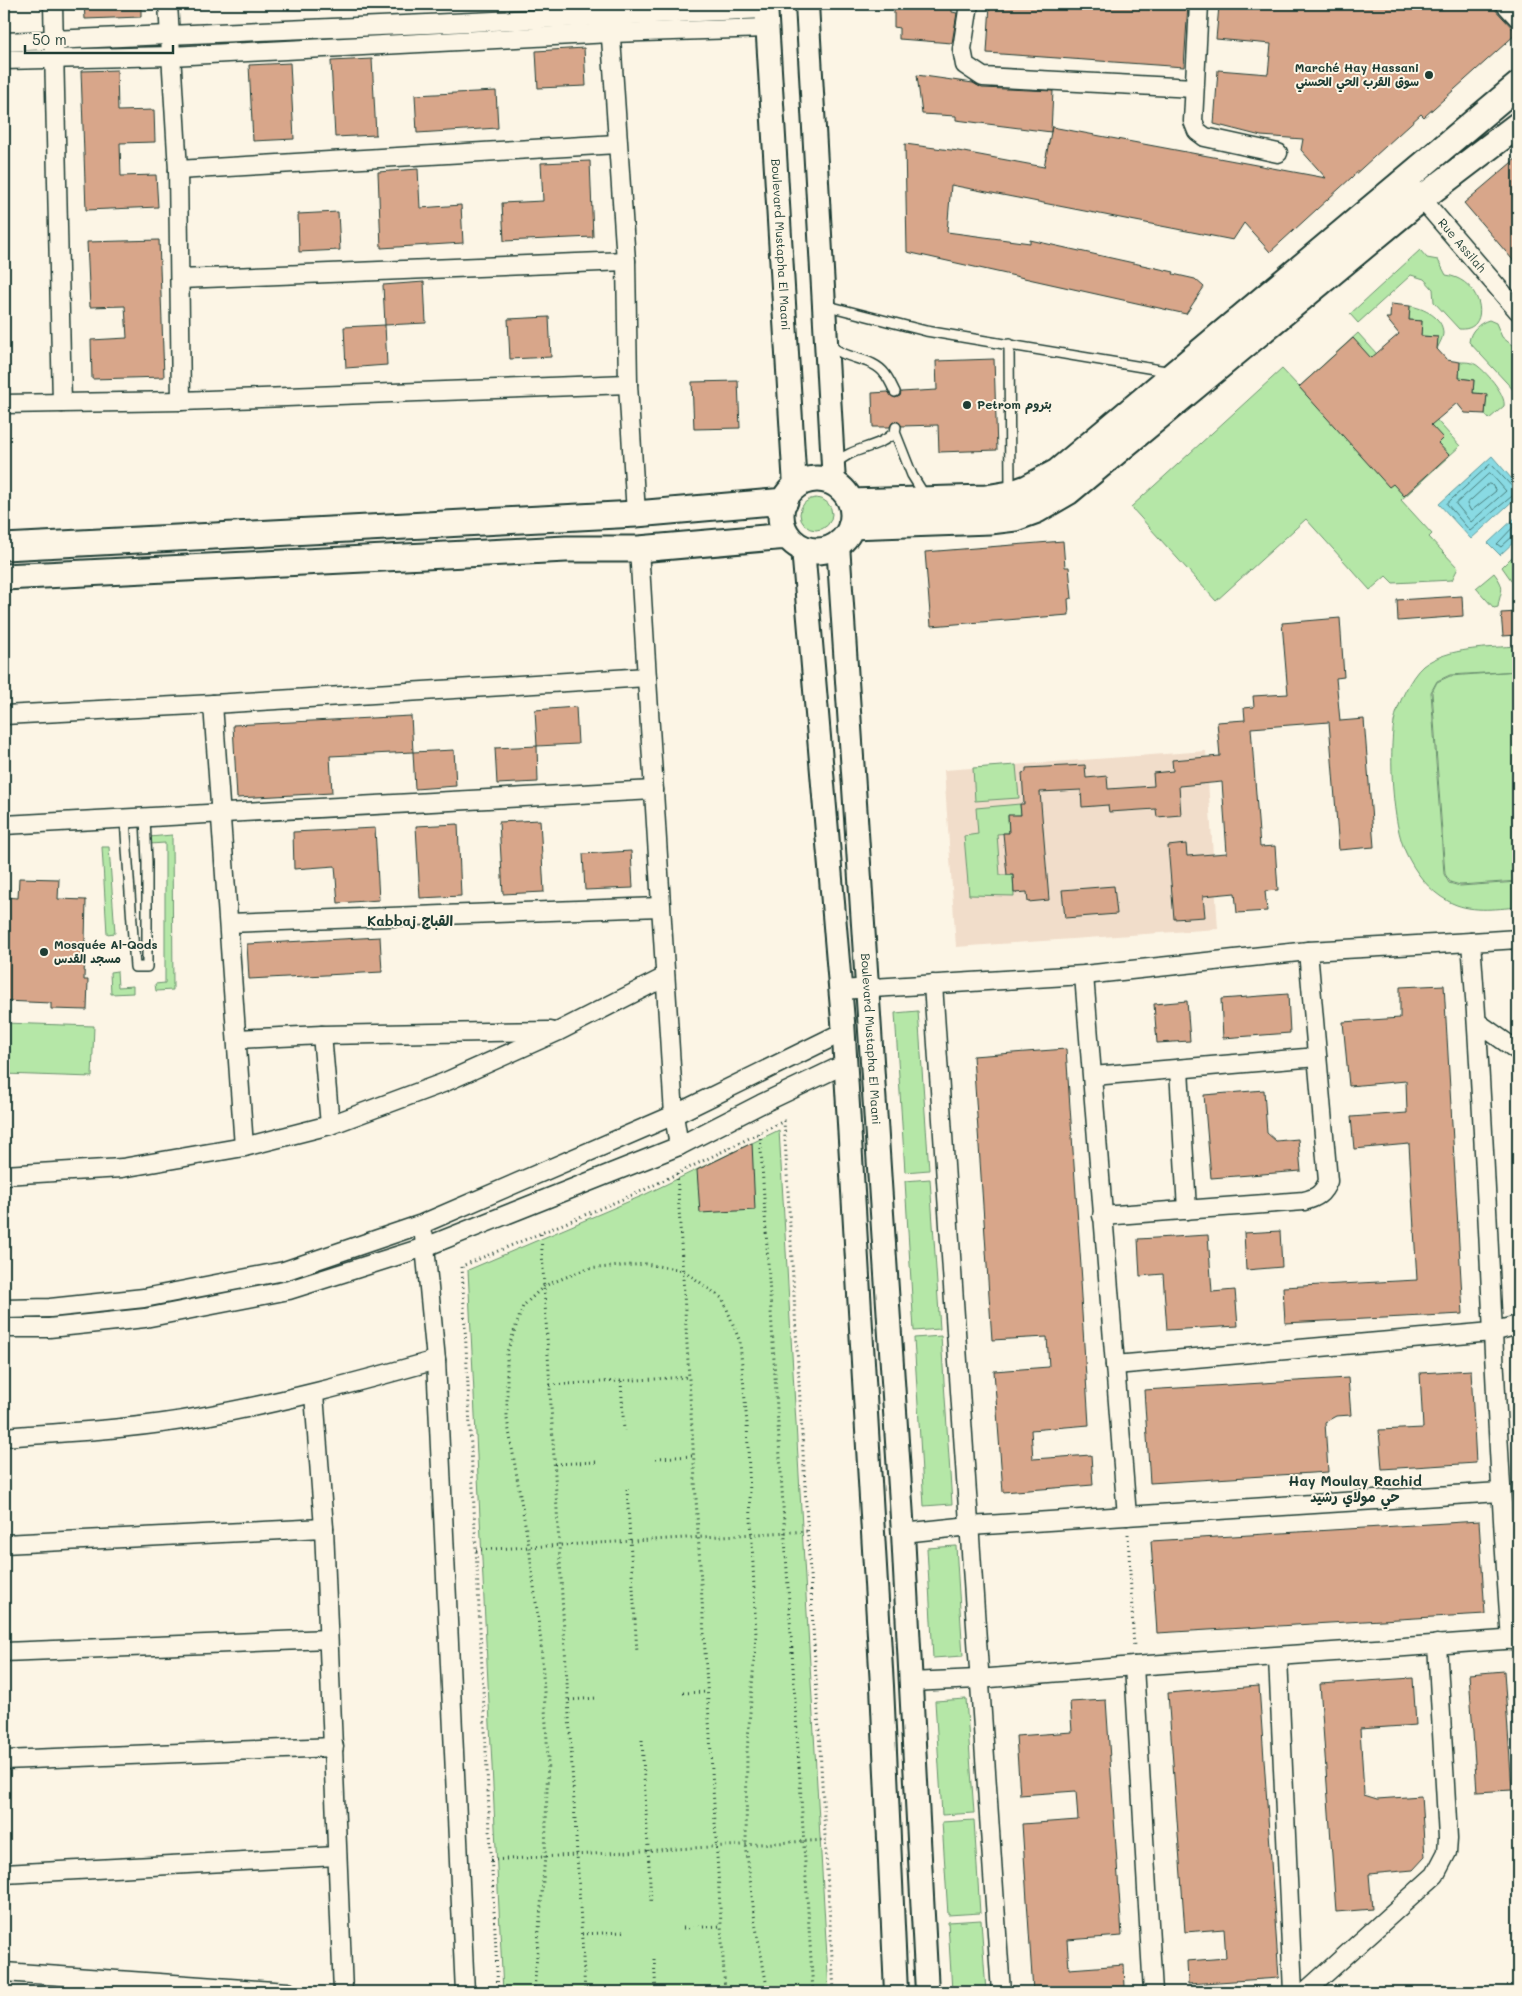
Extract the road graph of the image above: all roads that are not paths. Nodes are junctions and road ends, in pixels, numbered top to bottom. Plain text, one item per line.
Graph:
1 (53, 4) edge
2 (168, 4) edge
3 (807, 4) edge
4 (969, 4) edge
5 (1199, 4) edge
6 (1505, 4) edge
7 (609, 9) edge
8 (766, 14) edge
9 (1518, 18) edge
10 (376, 25) junction
11 (610, 33) junction
12 (170, 37) junction
13 (4, 42) edge
14 (378, 45) junction
15 (54, 49) junction
16 (171, 56) junction
17 (4, 60) edge
18 (1518, 85) edge
19 (1194, 88) junction
20 (1497, 103) junction
21 (1518, 125) edge
22 (618, 144) junction
23 (1278, 153) dead end
24 (178, 170) junction
25 (1414, 190) junction
26 (626, 261) junction
27 (180, 280) junction
28 (823, 304) junction
29 (1518, 311) edge
30 (826, 339) junction
31 (1009, 344) junction
32 (1177, 372) junction
33 (628, 384) junction
34 (895, 392) dead end
35 (181, 401) junction
36 (62, 403) junction
37 (4, 404) edge
38 (833, 475) junction
39 (790, 494) junction
40 (1010, 494) junction
41 (928, 501) junction
42 (637, 514) junction
43 (847, 524) junction
44 (796, 542) junction
45 (4, 547) edge
46 (640, 549) junction
47 (4, 577) edge
48 (647, 676) junction
49 (213, 704) junction
50 (4, 715) edge
51 (854, 770) junction
52 (823, 773) junction
53 (654, 790) junction
54 (221, 814) junction
55 (145, 818) junction
56 (125, 819) junction
57 (4, 825) edge
58 (660, 907) junction
59 (229, 923) junction
60 (1518, 939) edge
61 (1471, 942) junction
62 (1308, 951) junction
63 (1084, 975) junction
64 (665, 977) junction
65 (933, 984) junction
66 (866, 989) junction
67 (840, 990) junction
68 (1477, 1022) junction
69 (559, 1031) junction
70 (843, 1032) junction
71 (322, 1035) junction
72 (237, 1039) junction
73 (1518, 1051) edge
74 (1317, 1057) junction
75 (845, 1064) junction
76 (1179, 1069) junction
77 (1093, 1076) junction
78 (674, 1115) junction
79 (330, 1125) junction
80 (679, 1146) junction
81 (244, 1147) junction
82 (4, 1176) edge
83 (1187, 1210) junction
84 (1102, 1216) junction
85 (422, 1224) junction
86 (425, 1247) junction
87 (4, 1309) edge
88 (1518, 1325) edge
89 (4, 1328) edge
90 (1492, 1332) junction
91 (436, 1360) junction
92 (1115, 1364) junction
93 (314, 1394) junction
94 (4, 1437) edge
95 (1500, 1492) junction
96 (1127, 1516) junction
97 (970, 1526) junction
98 (324, 1528) junction
99 (903, 1533) junction
100 (4, 1544) edge
101 (328, 1639) junction
102 (1515, 1640) edge
103 (1438, 1644) junction
104 (4, 1652) edge
105 (1278, 1657) junction
106 (1134, 1666) junction
107 (978, 1679) junction
108 (910, 1682) junction
109 (334, 1747) junction
110 (4, 1760) edge
111 (337, 1856) junction
112 (4, 1874) edge
113 (4, 1972) edge
114 (288, 1992) edge
115 (343, 1992) edge
116 (465, 1992) edge
117 (896, 1992) edge
118 (927, 1992) edge
119 (1001, 1992) edge
120 (1153, 1992) edge
121 (1294, 1992) edge
122 (1305, 1992) edge

1 - 15 street
2 - 12 street
3 - 28 street
4 - 19 street
5 - 19 street
6 - 9 street
7 - 8 street
7 - 10 street
7 - 11 street
8 - 11 street
8 - 39 street, Boulevard Mustapha El Maani
10 - 12 street
10 - 14 street
11 - 14 street
11 - 22 street
12 - 15 street
12 - 16 street
13 - 15 street
14 - 16 street
15 - 16 street
15 - 17 street
15 - 36 street
16 - 24 street
18 - 20 main road
19 - 23 street
20 - 21 street
20 - 25 main road
21 - 25 main road
22 - 24 street
22 - 26 street
24 - 27 street
25 - 29 street, Rue Assilah
25 - 32 main road
25 - 43 main road
26 - 27 street
26 - 33 street
27 - 35 street
28 - 30 street
28 - 31 lane
30 - 34 lane
30 - 38 street
31 - 32 lane
31 - 40 lane
32 - 40 main road
33 - 35 street
33 - 42 street
35 - 36 street
36 - 37 street
38 - 39 main road
38 - 41 lane
38 - 43 main road
39 - 42 main road
39 - 44 main road
40 - 41 main road
41 - 43 main road
42 - 45 main road
42 - 46 main road
42 - 46 main road
43 - 44 main road
43 - 51 street, Boulevard Mustapha El Maani
44 - 46 main road
44 - 52 street
46 - 47 main road
46 - 48 street
48 - 49 street
48 - 53 street
49 - 50 street
49 - 54 street
51 - 52 street
51 - 66 street, Boulevard Mustapha El Maani
52 - 67 street
53 - 54 street
53 - 58 street
54 - 55 street
54 - 59 street
55 - 56 street
55 - 56 lane
56 - 57 street
58 - 59 street
58 - 64 street
59 - 72 street
60 - 61 street
61 - 62 street
61 - 68 street
62 - 63 street
62 - 74 street
63 - 65 street
63 - 77 street
64 - 69 street
64 - 78 street
65 - 66 street
65 - 97 street
66 - 67 street
66 - 99 street, Boulevard Mustapha El Maani
67 - 70 street
68 - 73 street
68 - 90 street
69 - 71 street
69 - 79 street
70 - 75 street
70 - 78 street
71 - 72 street
71 - 79 street
72 - 81 street
74 - 76 street
74 - 83 street
75 - 80 street
75 - 117 street
76 - 77 street
76 - 83 street
77 - 84 street
78 - 80 street
78 - 85 street
79 - 81 street
80 - 86 street
81 - 82 street
83 - 84 street
84 - 92 street
85 - 86 street
85 - 87 street
86 - 89 street
86 - 91 street
88 - 90 street
90 - 92 street
90 - 95 street
91 - 93 street
91 - 116 street
92 - 96 street
93 - 94 street
93 - 98 street
95 - 96 street
95 - 102 street
96 - 97 street
97 - 99 street
97 - 107 street
98 - 100 street
98 - 101 street
99 - 108 street, Boulevard Mustapha El Maani
101 - 104 street
101 - 109 street
102 - 103 street
103 - 105 street
103 - 122 street
105 - 106 street
105 - 121 street
106 - 107 street
106 - 120 street
107 - 108 street
107 - 119 street
108 - 118 street, Boulevard Mustapha El Maani
109 - 110 street
109 - 111 street
111 - 112 street
111 - 115 street
113 - 114 street

